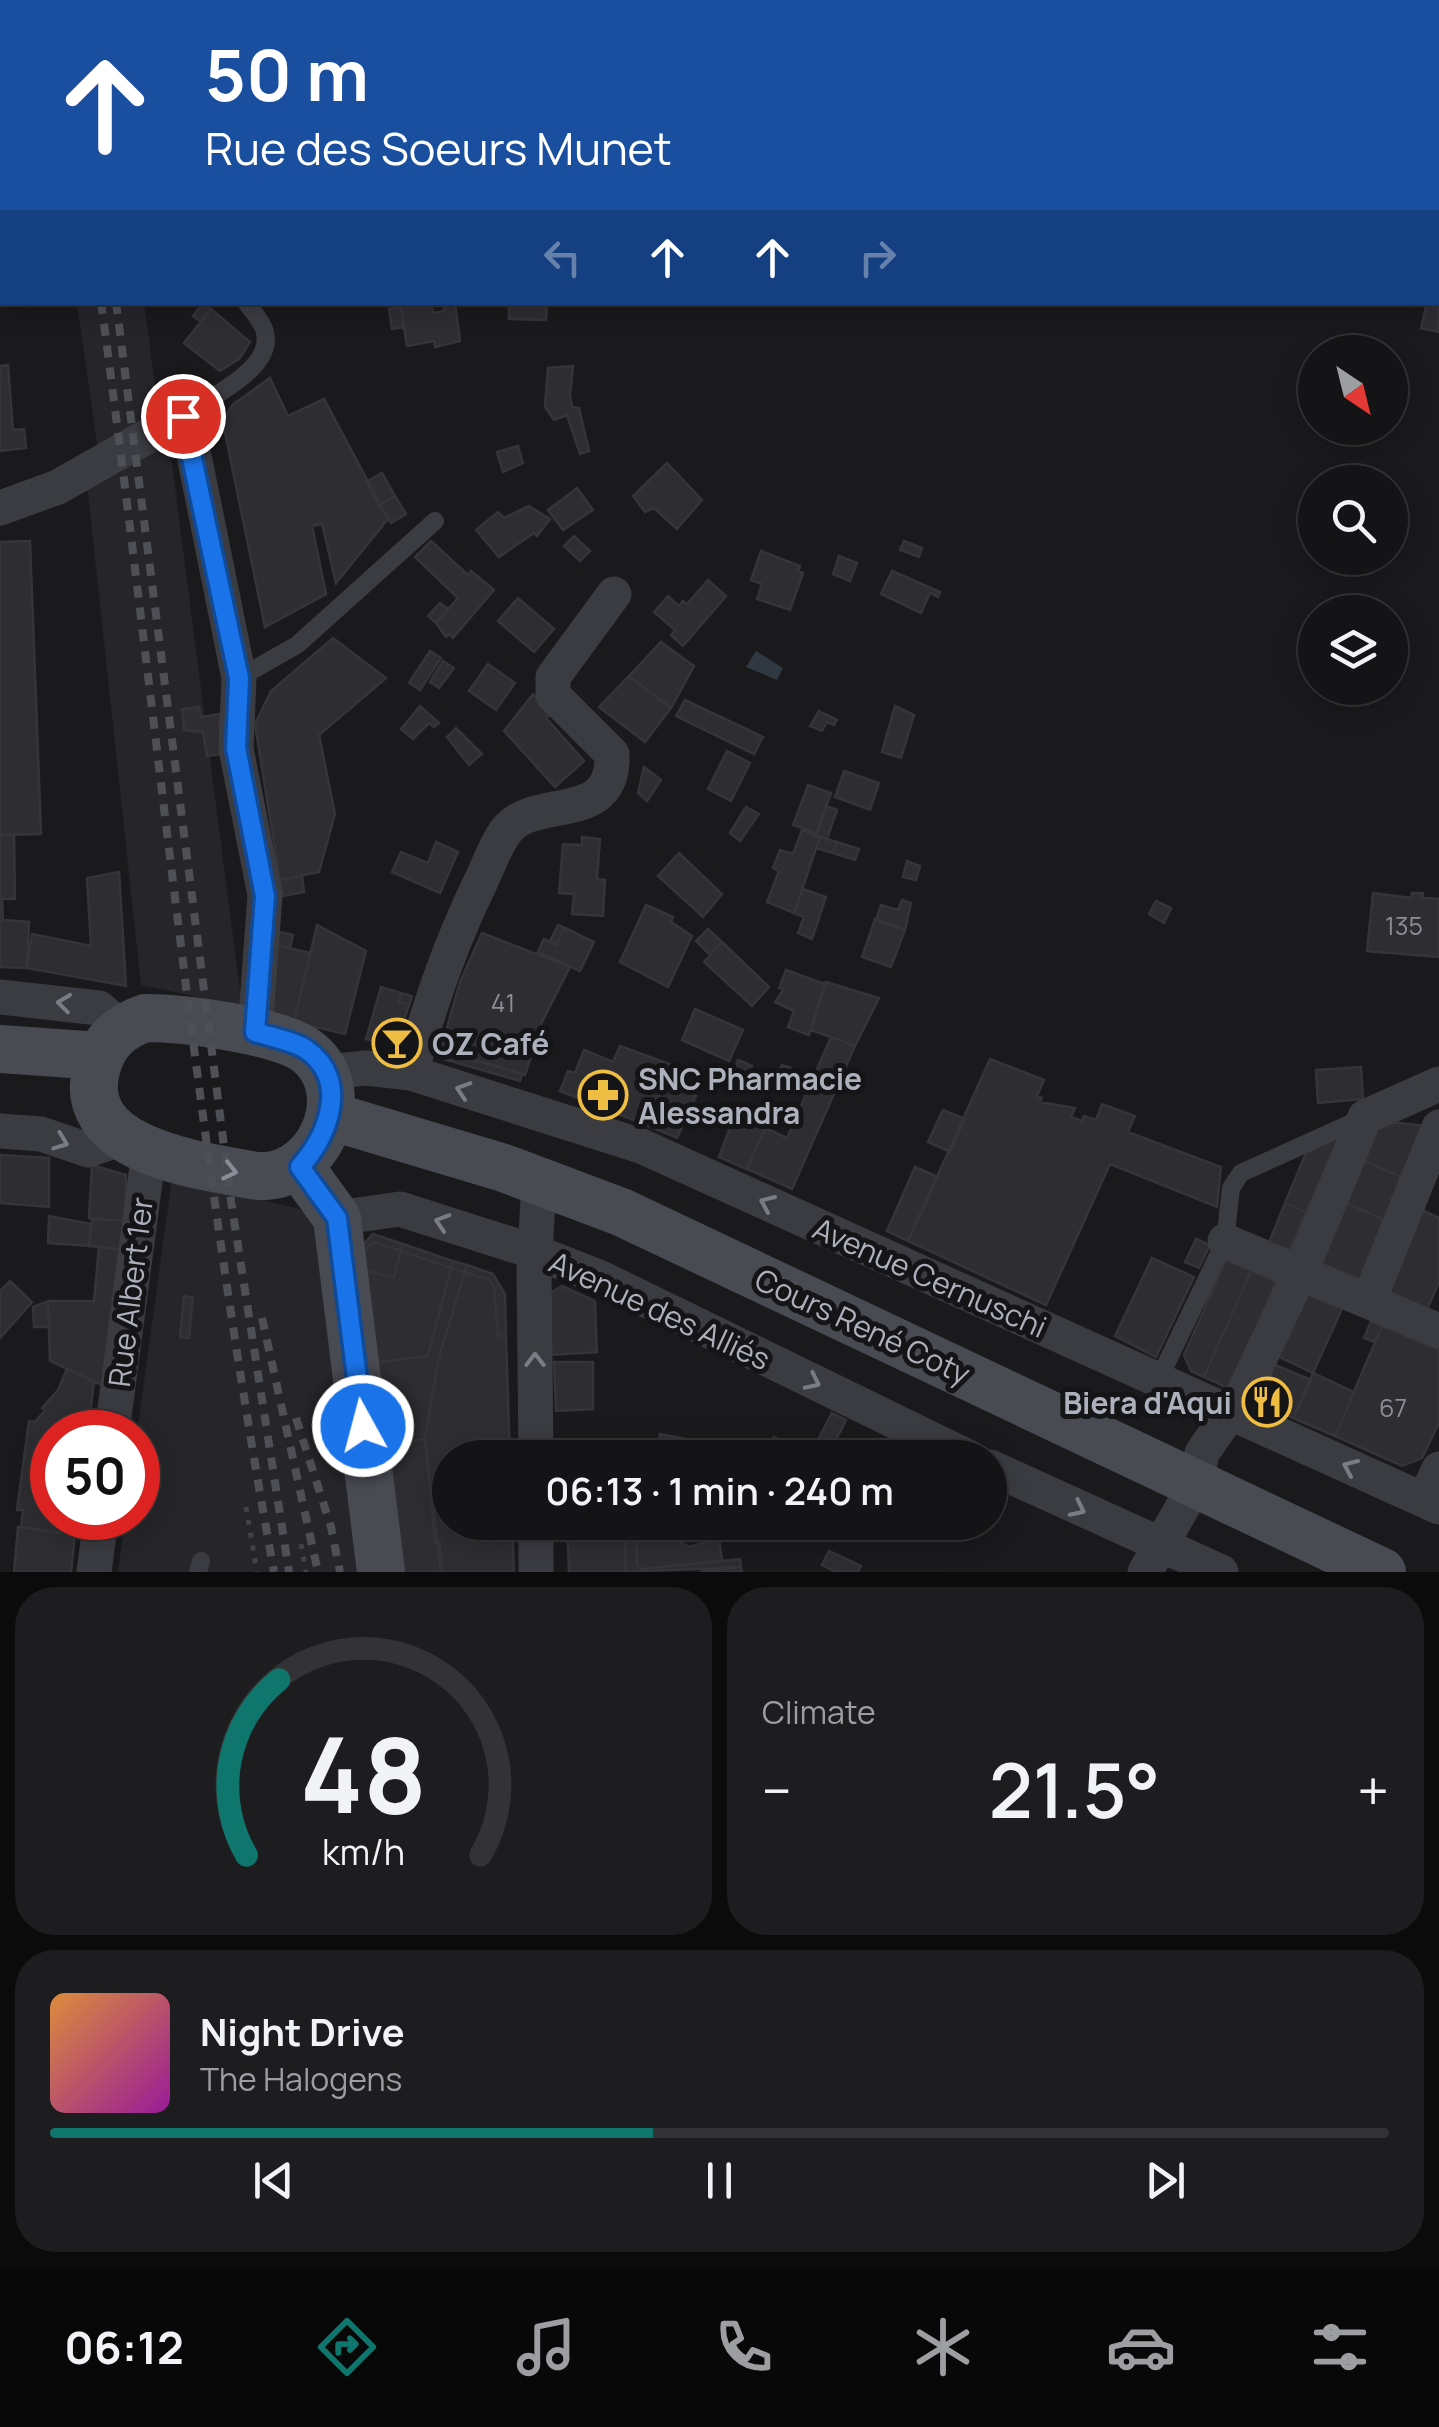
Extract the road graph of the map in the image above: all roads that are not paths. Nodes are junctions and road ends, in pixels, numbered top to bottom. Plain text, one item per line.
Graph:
1 (248, 305) edge
2 (183, 416) junction
3 (0, 508) edge
4 (434, 521) dead end
5 (614, 594) dead end
6 (239, 678) junction
7 (0, 998) edge
8 (255, 1032) junction
9 (0, 1049) edge
10 (105, 1059) junction
11 (411, 1073) junction
12 (0, 1079) edge
13 (1439, 1084) edge
14 (328, 1094) junction
15 (1365, 1117) junction
16 (1439, 1128) edge
17 (0, 1131) edge
18 (135, 1145) junction
19 (300, 1167) junction
20 (539, 1182) junction
21 (337, 1218) junction
22 (1224, 1241) junction
23 (535, 1252) junction
24 (1301, 1271) junction
25 (1368, 1300) junction
26 (1439, 1331) edge
27 (1158, 1380) junction
28 (114, 1410) edge
29 (1230, 1413) junction
30 (536, 1440) edge
31 (933, 1440) edge
32 (1007, 1477) edge
33 (1196, 1484) junction
34 (1434, 1492) edge
35 (98, 1540) edge
36 (536, 1540) edge
37 (1151, 1561) edge
38 (94, 1572) edge
39 (381, 1572) edge
40 (536, 1572) edge
41 (1221, 1572) edge
42 (1382, 1572) edge

1 - 2 lane
2 - 3 street
2 - 6 street
4 - 6 lane
5 - 11 street
6 - 8 street
10 -> 7 street
8 - 10 street, Cours René Coty
8 - 14 street, Cours René Coty
9 - 10 street, Cours René Coty
10 - 12 street, Cours René Coty
10 - 18 street
11 - 14 street, Avenue Cernuschi
27 -> 11 street, Avenue Cernuschi
13 - 15 street
14 - 19 street
14 - 20 street, Cours René Coty
15 - 22 lane
15 - 24 street
16 - 25 street
17 -> 18 street
18 -> 19 street
18 - 28 street, Rue Albert 1er
19 - 21 street
20 - 23 street
20 - 33 street, Cours René Coty
23 -> 21 street, Avenue des Alliés
21 - 39 street
22 - 24 street
22 - 27 lane
30 -> 23 street
23 -> 31 street, Avenue des Alliés
24 - 25 street
24 - 29 street
25 - 26 street
27 - 29 street, Avenue Cernuschi
29 - 33 street
34 -> 29 street, Avenue Cernuschi
32 -> 37 street
33 - 37 street
33 - 42 street, Cours René Coty
35 - 38 street
36 - 40 street
37 - 41 street

